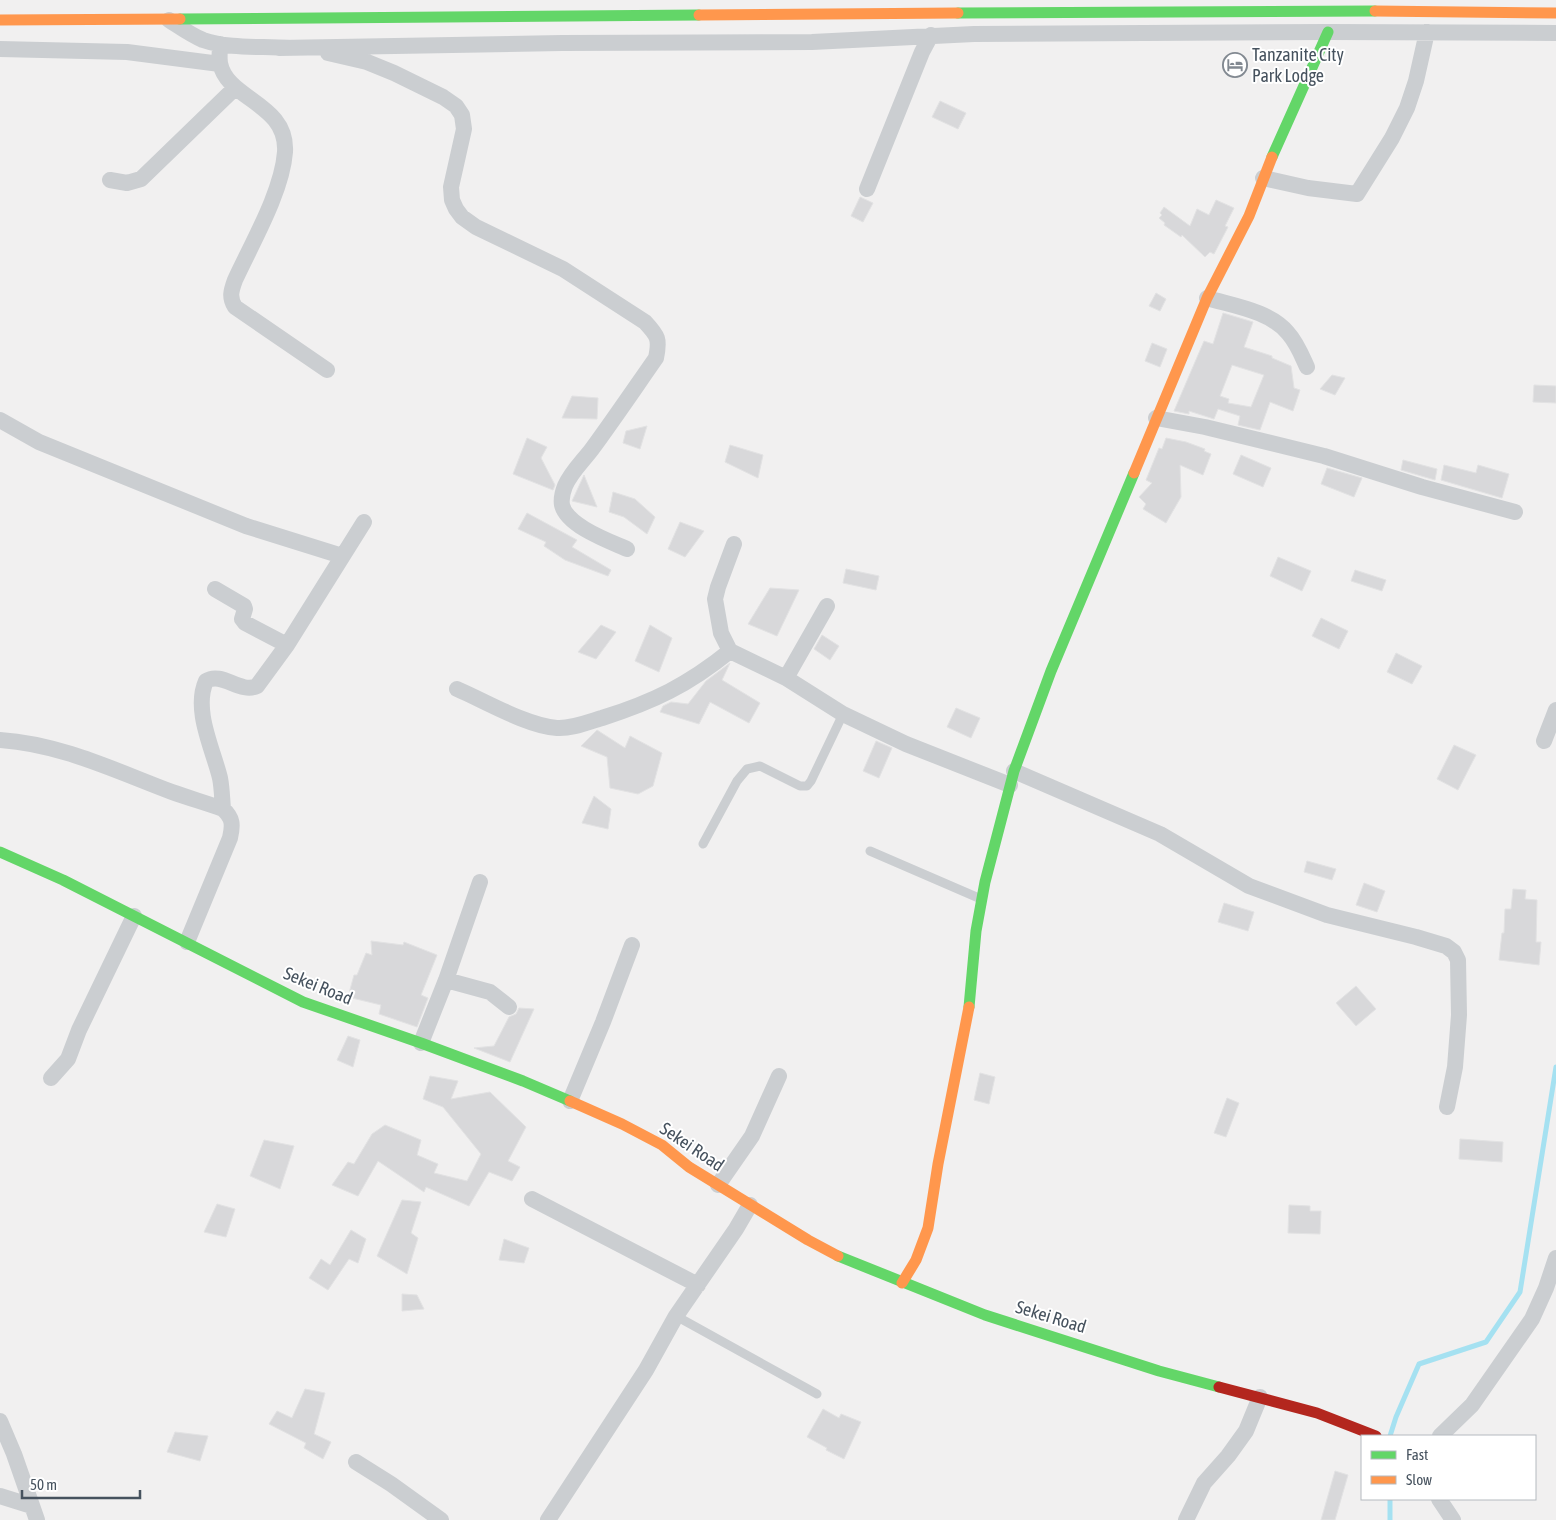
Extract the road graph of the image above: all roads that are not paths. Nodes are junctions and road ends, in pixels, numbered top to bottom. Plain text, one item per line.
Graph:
1 (1556, 13) edge
2 (168, 18) junction
3 (0, 20) edge
4 (1328, 32) junction
5 (1426, 32) junction
6 (1556, 33) edge
7 (931, 36) junction
8 (220, 44) junction
9 (279, 48) junction
10 (0, 49) edge
11 (220, 64) junction
12 (235, 88) junction
13 (1263, 178) junction
14 (110, 180) dead end
15 (867, 189) dead end
16 (1207, 298) junction
17 (1307, 368) dead end
18 (327, 370) dead end
19 (1156, 418) junction
20 (0, 420) edge
21 (1514, 512) dead end
22 (364, 522) dead end
23 (734, 544) dead end
24 (627, 549) dead end
25 (342, 556) junction
26 (216, 589) dead end
27 (827, 606) dead end
28 (287, 645) junction
29 (730, 651) junction
30 (786, 678) junction
31 (458, 689) dead end
32 (1556, 710) edge
33 (843, 714) junction
34 (0, 740) edge
35 (1544, 741) dead end
36 (1012, 778) junction
37 (223, 809) junction
38 (703, 844) dead end
39 (870, 851) dead end
40 (0, 852) edge
41 (480, 882) dead end
42 (982, 900) junction
43 (134, 916) junction
44 (186, 942) junction
45 (632, 945) dead end
46 (446, 980) junction
47 (509, 1007) dead end
48 (421, 1043) junction
49 (779, 1076) dead end
50 (51, 1078) dead end
51 (570, 1101) junction
52 (1447, 1107) dead end
53 (718, 1185) junction
54 (532, 1199) dead end
55 (750, 1205) junction
56 (1556, 1258) edge
57 (902, 1284) junction
58 (698, 1285) junction
59 (676, 1316) junction
60 (817, 1394) dead end
61 (1260, 1397) junction
62 (0, 1421) edge
63 (1374, 1435) edge
64 (1441, 1435) edge
65 (356, 1462) dead end
66 (0, 1496) edge
67 (1440, 1500) edge
68 (34, 1513) edge
69 (441, 1520) edge
70 (548, 1520) edge
71 (1186, 1520) edge
72 (1453, 1520) edge

1 - 2 main road
2 - 3 main road
2 - 8 street
4 - 5 street
4 - 7 street
4 - 13 main road
5 - 6 street
5 - 13 street
7 - 9 street
7 - 15 street
8 - 9 street
8 - 11 street
9 - 24 street
10 - 11 street
11 - 12 street
12 - 14 street
12 - 18 street
13 - 16 main road
16 - 17 street
16 - 19 main road
19 - 21 street
19 - 36 main road
20 - 25 street
22 - 25 street
23 - 29 street
25 - 28 street
26 - 28 street
27 - 30 street
28 - 37 street
29 - 30 street
29 - 31 street
30 - 33 street
32 - 35 street
33 - 36 street
33 - 38 lane
34 - 37 street
36 - 42 main road
36 - 52 street
37 - 44 street
39 - 42 lane
40 - 43 main road, Sekei Road
41 - 46 street
42 - 57 main road
43 - 44 main road, Sekei Road
43 - 50 street
44 - 48 main road, Sekei Road
45 - 51 street
46 - 47 street
46 - 48 street
48 - 51 main road, Sekei Road
49 - 53 street
51 - 53 main road, Sekei Road
53 - 55 main road, Sekei Road
54 - 58 street
55 - 57 main road, Sekei Road
55 - 58 street
56 - 64 street
57 - 61 main road, Sekei Road
58 - 59 street
59 - 60 lane
59 - 70 street
61 - 63 main road, Sekei Road
61 - 71 street
62 - 68 street
65 - 69 street
66 - 68 street
67 - 72 street

